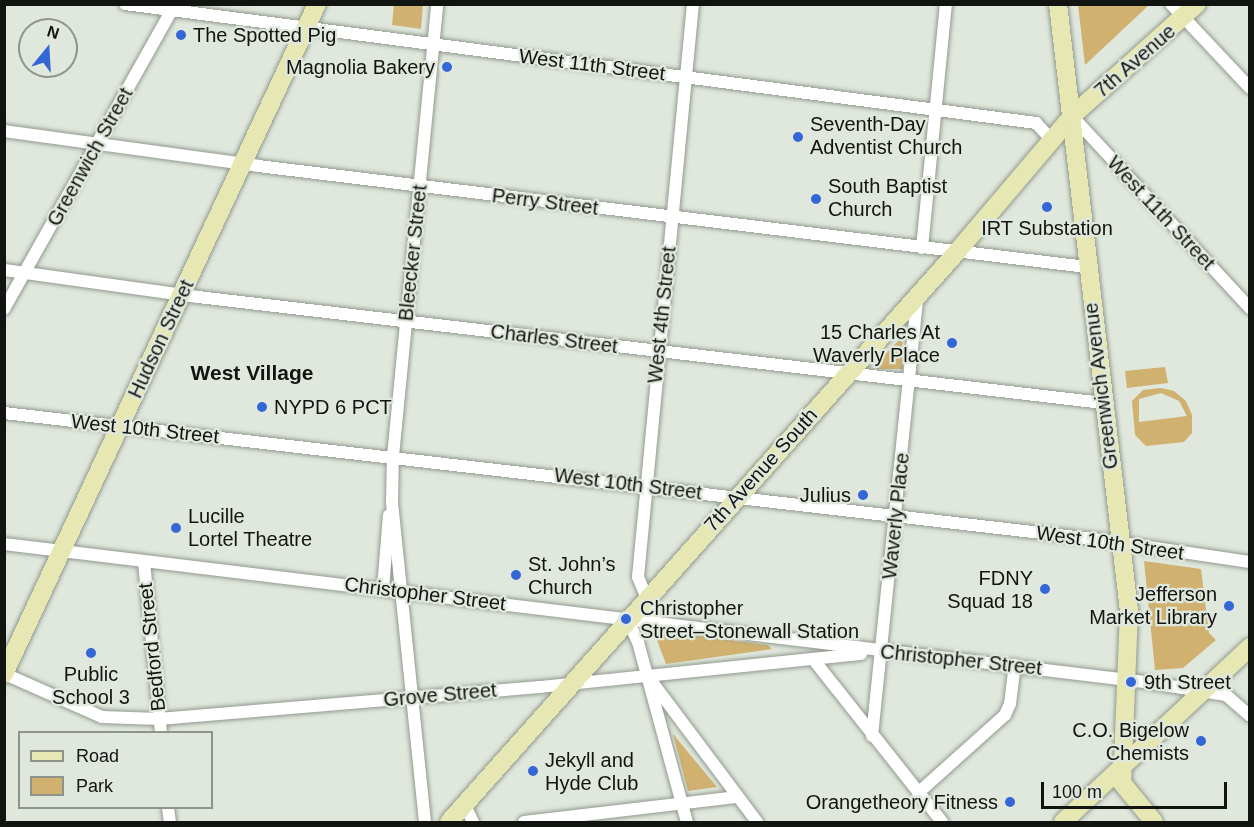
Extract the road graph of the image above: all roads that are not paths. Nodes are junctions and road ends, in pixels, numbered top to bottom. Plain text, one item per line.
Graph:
1 (125, 4) edge
2 (317, 4) edge
3 (437, 4) edge
4 (693, 4) edge
5 (946, 4) edge
6 (1058, 4) edge
7 (1197, 4) edge
8 (173, 8) edge
9 (1178, 11) edge
10 (306, 28) junction
11 (433, 45) junction
12 (686, 78) junction
13 (1250, 88) edge
14 (936, 110) junction
15 (1072, 116) junction
16 (4, 132) edge
17 (1052, 140) junction
18 (98, 143) junction
19 (243, 164) junction
20 (420, 186) junction
21 (672, 218) junction
22 (922, 248) junction
23 (956, 253) junction
24 (1087, 267) junction
25 (4, 270) edge
26 (25, 273) junction
27 (182, 295) junction
28 (917, 296) junction
29 (4, 309) edge
30 (1250, 309) edge
31 (406, 322) junction
32 (659, 352) junction
33 (848, 372) junction
34 (909, 381) junction
35 (1103, 403) junction
36 (4, 413) edge
37 (120, 426) junction
38 (393, 456) junction
39 (646, 486) junction
40 (737, 496) junction
41 (392, 502) junction
42 (896, 515) junction
43 (4, 544) edge
44 (1120, 544) junction
45 (62, 552) junction
46 (144, 562) junction
47 (1250, 562) edge
48 (383, 589) junction
49 (400, 591) junction
50 (647, 599) junction
51 (628, 620) junction
52 (657, 623) junction
53 (1250, 647) edge
54 (883, 651) junction
55 (813, 659) junction
56 (1015, 665) junction
57 (5, 674) edge
58 (648, 676) junction
59 (1126, 680) junction
60 (572, 684) junction
61 (1203, 690) junction
62 (411, 697) junction
63 (1250, 716) edge
64 (159, 719) junction
65 (161, 731) edge
66 (872, 736) junction
67 (1122, 768) junction
68 (918, 793) junction
69 (736, 797) junction
70 (682, 803) junction
71 (465, 805) junction
72 (424, 822) edge
73 (449, 822) edge
74 (473, 822) edge
75 (524, 822) edge
76 (687, 822) edge
77 (757, 822) edge
78 (942, 822) edge
79 (1063, 822) edge
80 (1154, 822) edge

1 - 8 street, West 11th Street
2 - 10 main road, Hudson Street
3 - 11 street, Bleecker Street
4 - 12 street, West 4th Street
5 - 14 street
6 - 15 main road, Greenwich Avenue
7 - 9 main road, 7th Avenue
8 - 10 street, West 11th Street
8 - 18 street, Greenwich Street
9 - 13 street
9 - 15 main road, 7th Avenue
10 - 11 street, West 11th Street
10 - 19 main road, Hudson Street
11 - 12 street, West 11th Street
11 - 20 street, Bleecker Street
12 - 14 street, West 11th Street
12 - 21 street, West 4th Street
14 - 17 street, West 11th Street
14 - 22 street
15 - 17 main road, 7th Avenue South
15 - 24 main road, Greenwich Avenue
15 - 30 street, West 11th Street
16 - 18 street, Perry Street
17 - 23 main road, 7th Avenue South
18 - 19 street, Perry Street
18 - 26 street, Greenwich Street
19 - 20 street, Perry Street
19 - 27 main road, Hudson Street
20 - 21 street, Perry Street
20 - 31 street, Bleecker Street
21 - 22 street, Perry Street
21 - 32 street, West 4th Street
22 - 23 street, Perry Street
23 - 24 street, Perry Street
23 - 28 main road, 7th Avenue South
24 - 35 main road, Greenwich Avenue
25 - 26 street, Charles Street
26 - 27 street, Charles Street
26 - 29 street, Greenwich Street
27 - 31 street, Charles Street
27 - 37 main road, Hudson Street
28 - 33 main road, 7th Avenue South
28 - 34 street, Waverly Place
31 - 32 street, Charles Street
31 - 38 street, Bleecker Street
32 - 33 street, Charles Street
32 - 39 street, West 4th Street
33 - 34 street, Charles Street
33 - 40 main road, 7th Avenue South
34 - 35 street, Charles Street
34 - 42 street, Waverly Place
35 - 44 main road, Greenwich Avenue
36 - 37 street, West 10th Street
37 - 38 street, West 10th Street
37 - 45 main road, Hudson Street
38 - 39 street, West 10th Street
38 - 41 street, Bleecker Street
39 - 40 street, West 10th Street
39 - 50 street, West 4th Street
40 - 42 street, West 10th Street
40 - 50 main road, 7th Avenue South
41 - 48 street, Bleecker Street
41 - 49 street, Bleecker Street
42 - 44 street, West 10th Street
42 - 54 street, Waverly Place
43 - 45 street, Christopher Street
44 - 47 street, West 10th Street
44 - 59 main road, Greenwich Avenue
45 - 46 street, Christopher Street
45 - 57 main road, Hudson Street
46 - 48 street, Christopher Street
46 - 64 street, Bedford Street
48 - 49 street, Christopher Street
49 - 51 street, Christopher Street
49 - 62 street, Bleecker Street
50 - 51 main road, 7th Avenue South
50 - 52 street, West 4th Street
51 - 52 street, Christopher Street
51 - 58 street
51 - 60 main road, 7th Avenue South
52 - 54 street, Christopher Street
53 - 61 main road
54 - 55 street, Grove Street
54 - 56 street, Christopher Street
54 - 66 street, Waverly Place
55 - 58 street, Grove Street
55 - 66 street
56 - 59 street, Christopher Street
56 - 68 street
57 - 64 street, Grove Street
58 - 60 street, Grove Street
58 - 69 street
58 - 70 street
59 - 61 street, Christopher Street
59 - 67 main road, Greenwich Avenue
60 - 62 street, Grove Street
60 - 71 main road, 7th Avenue South
61 - 63 street, Christopher Street
61 - 67 main road
62 - 64 street, Grove Street
62 - 72 street, Bleecker Street
64 - 65 street, Bedford Street
66 - 68 street
67 - 79 main road
67 - 80 main road
68 - 78 street
69 - 70 street
69 - 77 street
70 - 75 street
70 - 76 street
71 - 73 main road, 7th Avenue South
71 - 74 street

